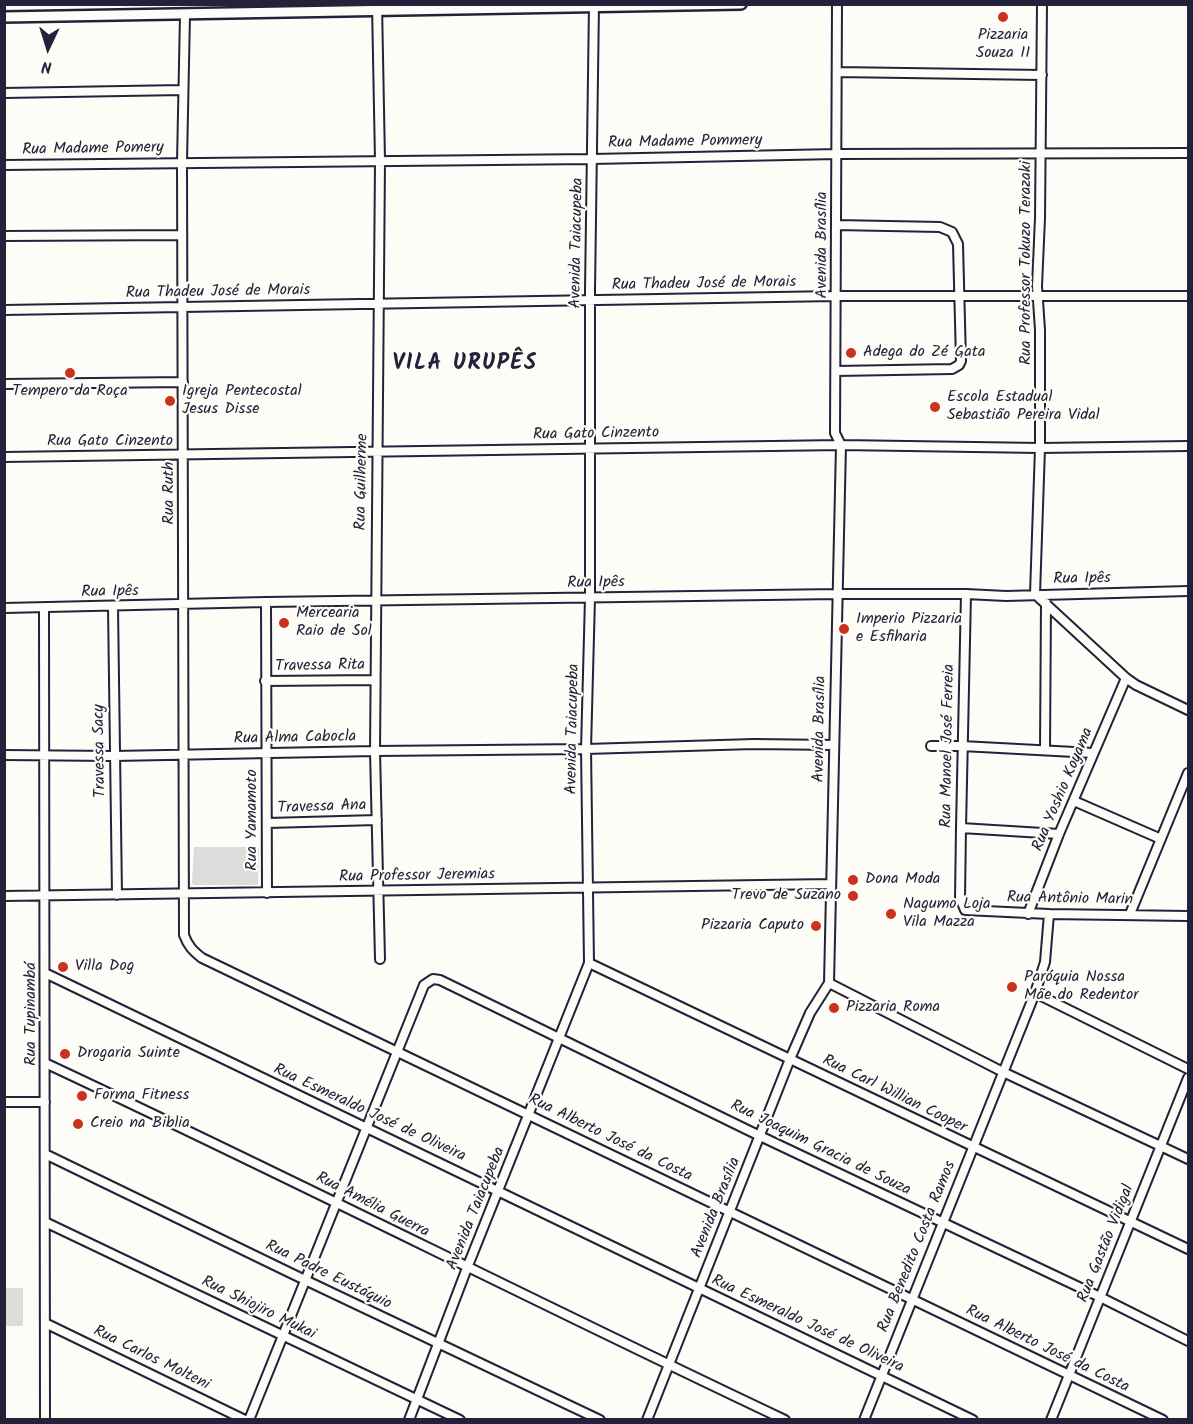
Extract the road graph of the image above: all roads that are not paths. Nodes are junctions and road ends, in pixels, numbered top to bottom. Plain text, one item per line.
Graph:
1 (741, 4) edge
2 (837, 4) edge
3 (1042, 4) edge
4 (594, 6) edge
5 (377, 8) edge
6 (185, 15) junction
7 (4, 17) edge
8 (837, 72) junction
9 (1042, 75) junction
10 (183, 90) junction
11 (4, 93) edge
12 (1041, 153) junction
13 (1188, 153) edge
14 (837, 154) junction
15 (592, 159) junction
16 (380, 161) junction
17 (182, 162) junction
18 (4, 165) edge
19 (836, 225) junction
20 (182, 235) junction
21 (4, 236) edge
22 (836, 296) junction
23 (960, 296) junction
24 (1188, 296) edge
25 (1037, 297) junction
26 (590, 300) junction
27 (379, 303) junction
28 (182, 308) junction
29 (4, 310) edge
30 (836, 371) junction
31 (183, 382) junction
32 (4, 384) edge
33 (841, 445) junction
34 (1188, 446) edge
35 (590, 448) junction
36 (1040, 448) junction
37 (376, 452) junction
38 (183, 455) junction
39 (4, 457) edge
40 (1188, 591) edge
41 (837, 594) junction
42 (966, 594) junction
43 (1035, 594) junction
44 (590, 598) junction
45 (375, 601) junction
46 (266, 602) junction
47 (1046, 603) junction
48 (182, 604) junction
49 (113, 607) junction
50 (4, 608) edge
51 (44, 608) junction
52 (1126, 678) junction
53 (375, 680) junction
54 (266, 681) junction
55 (1188, 710) edge
56 (834, 745) junction
57 (931, 746) dead end
58 (962, 746) junction
59 (586, 749) junction
60 (1045, 749) junction
61 (375, 751) junction
62 (1093, 753) junction
63 (183, 754) junction
64 (266, 754) junction
65 (4, 755) edge
66 (45, 755) junction
67 (114, 756) junction
68 (1188, 773) edge
69 (1074, 801) junction
70 (377, 820) junction
71 (268, 823) junction
72 (961, 828) junction
73 (1059, 834) junction
74 (1161, 839) junction
75 (831, 884) junction
76 (587, 888) junction
77 (378, 892) junction
78 (267, 893) junction
79 (184, 894) junction
80 (117, 895) junction
81 (4, 896) edge
82 (45, 896) junction
83 (960, 898) joint
84 (1028, 914) junction
85 (1049, 914) junction
86 (1130, 914) junction
87 (1188, 916) edge
88 (184, 935) joint
89 (380, 959) dead end
90 (589, 963) junction
91 (45, 973) junction
92 (829, 983) junction
93 (1035, 993) junction
94 (560, 1038) junction
95 (397, 1052) junction
96 (790, 1059) junction
97 (45, 1063) junction
98 (1188, 1069) edge
99 (1003, 1072) junction
100 (1188, 1078) edge
101 (4, 1102) edge
102 (45, 1102) junction
103 (530, 1115) junction
104 (366, 1128) junction
105 (760, 1136) junction
106 (1161, 1146) junction
107 (973, 1147) junction
108 (45, 1154) junction
109 (1188, 1159) edge
110 (499, 1190) junction
111 (335, 1202) junction
112 (730, 1213) junction
113 (45, 1222) junction
114 (1131, 1222) junction
115 (942, 1223) junction
116 (1188, 1249) edge
117 (467, 1268) junction
118 (305, 1280) junction
119 (699, 1289) junction
120 (1100, 1296) junction
121 (912, 1300) junction
122 (45, 1323) junction
123 (283, 1336) junction
124 (1188, 1341) edge
125 (437, 1343) junction
126 (669, 1365) junction
127 (882, 1375) junction
128 (1068, 1376) junction
129 (417, 1399) junction
130 (48, 1418) edge
131 (247, 1419) edge
132 (408, 1419) edge
133 (460, 1419) edge
134 (600, 1419) edge
135 (647, 1419) edge
136 (785, 1419) edge
137 (864, 1419) edge
138 (974, 1419) edge
139 (1051, 1419) edge
140 (1163, 1419) edge

1 - 4 street
2 - 8 street, Avenida Brasília
3 - 9 street, Rua Professor Tokuzo Terazaki
4 - 5 street
4 - 15 street, Avenida Taiacupeba
5 - 6 street
5 - 16 street, Rua Guilherme
6 - 7 street
6 - 10 street, Rua Ruth
8 - 9 street
8 - 14 street, Avenida Brasília
9 - 12 street, Rua Professor Tokuzo Terazaki
10 - 11 street
10 - 17 street, Rua Ruth
12 - 13 street, Rua Madame Pommery
12 - 14 street, Rua Madame Pommery
12 - 25 street, Rua Professor Tokuzo Terazaki
14 - 15 street, Rua Madame Pommery
14 - 19 street, Avenida Brasília
15 - 16 street, Rua Madame Pommery
15 - 26 street, Avenida Taiacupeba
16 - 17 street, Rua Madame Pommery
16 - 27 street, Rua Guilherme
17 - 18 street, Rua Madame Pomery
17 - 20 street, Rua Ruth
19 - 22 street, Avenida Brasília
19 - 23 street
20 - 21 street
20 - 28 street, Rua Ruth
22 - 23 street, Rua Thadeu José de Morais
22 - 26 street, Rua Thadeu José de Morais
22 - 30 street, Avenida Brasília
23 - 25 street, Rua Thadeu José de Morais
23 - 30 street
24 - 25 street, Rua Thadeu José de Morais
25 - 36 street, Rua Professor Tokuzo Terazaki
26 - 27 street, Rua Thadeu José de Morais
26 - 35 street, Avenida Taiacupeba
27 - 28 street, Rua Thadeu José de Morais
27 - 37 street, Rua Guilherme
28 - 29 street, Rua Thadeu José de Morais
28 - 31 street, Rua Ruth
30 - 33 street, Avenida Brasília
31 - 32 street
31 - 38 street, Rua Ruth
33 - 35 street, Rua Gato Cinzento
33 - 36 street, Rua Gato Cinzento
33 - 41 street, Avenida Brasília
34 - 36 street, Rua Gato Cinzento
35 - 37 street, Rua Gato Cinzento
35 - 44 street, Avenida Taiacupeba
36 - 43 street, Rua Professor Tokuzo Terazaki
37 - 38 street, Rua Gato Cinzento
37 - 45 street, Rua Guilherme
38 - 39 street, Rua Gato Cinzento
38 - 48 street, Rua Ruth
40 - 43 street, Rua Ipês
41 - 42 street, Rua Ipês
41 - 44 street, Rua Ipês
41 - 56 street, Avenida Brasília
42 - 43 street, Rua Ipês
42 - 58 street, Rua Manoel José Ferreia
43 - 47 street
44 - 45 street, Rua Ipês
44 - 59 street, Avenida Taiacupeba
45 - 46 street, Rua Ipês
45 - 53 street, Rua Guilherme
46 - 48 street, Rua Ipês
46 - 54 street, Rua Yamamoto
47 - 52 street
47 - 60 street
48 - 49 street, Rua Ipês
48 - 63 street, Rua Ruth
49 - 51 street, Rua Ipês
49 - 67 street, Travessa Sacy
50 - 51 street, Rua Ipês
51 - 66 street, Rua Tupinambá
52 - 55 street
52 - 62 street, Rua Yoshio Koyama
53 - 54 street, Travessa Rita
53 - 61 street, Rua Guilherme
54 - 64 street, Rua Yamamoto
56 - 59 street, Rua Alma Cabocla
56 - 75 street, Avenida Brasília
57 - 58 street
58 - 60 street
58 - 72 street, Rua Manoel José Ferreia
59 - 61 street, Rua Alma Cabocla
59 - 76 street, Avenida Taiacupeba
60 - 62 street
61 - 64 street, Rua Alma Cabocla
61 - 70 street, Rua Guilherme
62 - 69 street, Rua Yoshio Koyama
63 - 64 street, Rua Alma Cabocla
63 - 67 street, Rua Alma Cabocla
63 - 79 street, Rua Ruth
64 - 71 street, Rua Yamamoto
65 - 66 street, Rua Alma Cabocla
66 - 67 street, Rua Alma Cabocla
66 - 82 street, Rua Tupinambá
67 - 80 street, Travessa Sacy
68 - 74 street
69 - 73 street, Rua Yoshio Koyama
69 - 74 street
70 - 71 street, Travessa Ana
70 - 77 street, Rua Guilherme
71 - 78 street, Rua Yamamoto
72 - 73 street
72 - 83 street, Rua Manoel José Ferreia
73 - 84 street, Rua Yoshio Koyama
74 - 86 street
75 - 76 street, Rua Professor Jeremias
75 - 92 street, Avenida Brasília
76 - 77 street, Rua Professor Jeremias
76 - 90 street, Avenida Taiacupeba
77 - 78 street, Rua Professor Jeremias
77 - 89 street, Rua Guilherme
78 - 79 street, Rua Professor Jeremias
79 - 80 street, Rua Professor Jeremias
79 - 88 street, Rua Ruth
80 - 82 street, Rua Professor Jeremias
81 - 82 street, Rua Professor Jeremias
82 - 91 street, Rua Tupinambá
83 - 84 street, Rua Antônio Marin
84 - 85 street, Rua Antônio Marin
85 - 86 street, Rua Antônio Marin
85 - 93 street, Rua Benedito Costa Ramos
86 - 87 street, Rua Antônio Marin
88 - 95 street, Rua Alberto José da Costa
90 - 94 street, Avenida Taiacupeba
90 - 96 street, Rua Carl Willian Cooper
91 - 97 street, Rua Tupinambá
91 - 104 street, Rua Esmeraldo José de Oliveira
92 - 96 street, Avenida Brasília
92 - 99 street
93 - 98 street
93 - 99 street, Rua Benedito Costa Ramos
94 - 95 street, Rua Joaquim Gracia de Souza
94 - 103 street, Avenida Taiacupeba
94 - 105 street, Rua Joaquim Gracia de Souza
95 - 103 street, Rua Alberto José da Costa
95 - 104 street
96 - 105 street, Avenida Brasília
96 - 107 street, Rua Carl Willian Cooper
97 - 102 street, Rua Tupinambá
97 - 111 street, Rua Amélia Guerra
99 - 106 street
99 - 107 street, Rua Benedito Costa Ramos
100 - 106 street, Rua Gastão Vidigal
101 - 102 street
102 - 108 street, Rua Tupinambá
103 - 110 street, Avenida Taiacupeba
103 - 112 street, Rua Alberto José da Costa
104 - 110 street, Rua Esmeraldo José de Oliveira
104 - 111 street
105 - 112 street, Avenida Brasília
105 - 115 street, Rua Joaquim Gracia de Souza
106 - 109 street
106 - 114 street, Rua Gastão Vidigal
107 - 114 street, Rua Carl Willian Cooper
107 - 115 street, Rua Benedito Costa Ramos
108 - 113 street, Rua Tupinambá
108 - 118 street, Rua Padre Eustáquio
110 - 117 street, Avenida Taiacupeba
110 - 119 street, Rua Esmeraldo José de Oliveira
111 - 117 street, Rua Amélia Guerra
111 - 118 street
112 - 119 street, Avenida Brasília
112 - 121 street, Rua Alberto José da Costa
113 - 122 street, Rua Tupinambá
113 - 123 street, Rua Shiojiro Mukai
114 - 116 street, Rua Carl Willian Cooper
114 - 120 street, Rua Gastão Vidigal
115 - 120 street, Rua Joaquim Gracia de Souza
115 - 121 street, Rua Benedito Costa Ramos
117 - 125 street, Avenida Taiacupeba
117 - 126 street, Rua Amélia Guerra
118 - 123 street
118 - 125 street, Rua Padre Eustáquio
119 - 126 street, Avenida Brasília
119 - 127 street, Rua Esmeraldo José de Oliveira
120 - 124 street, Rua Joaquim Gracia de Souza
120 - 128 street, Rua Gastão Vidigal
121 - 127 street, Rua Benedito Costa Ramos
121 - 128 street, Rua Alberto José da Costa
122 - 130 street, Rua Tupinambá
122 - 131 street, Rua Carlos Molteni
123 - 129 street, Rua Shiojiro Mukai
123 - 131 street
125 - 129 street, Avenida Taiacupeba
125 - 134 street, Rua Padre Eustáquio
126 - 135 street, Avenida Brasília
126 - 136 street, Rua Amélia Guerra
127 - 137 street, Rua Benedito Costa Ramos
127 - 138 street, Rua Esmeraldo José de Oliveira
128 - 139 street, Rua Gastão Vidigal
128 - 140 street, Rua Alberto José da Costa
129 - 132 street, Avenida Taiacupeba
129 - 133 street, Rua Shiojiro Mukai

